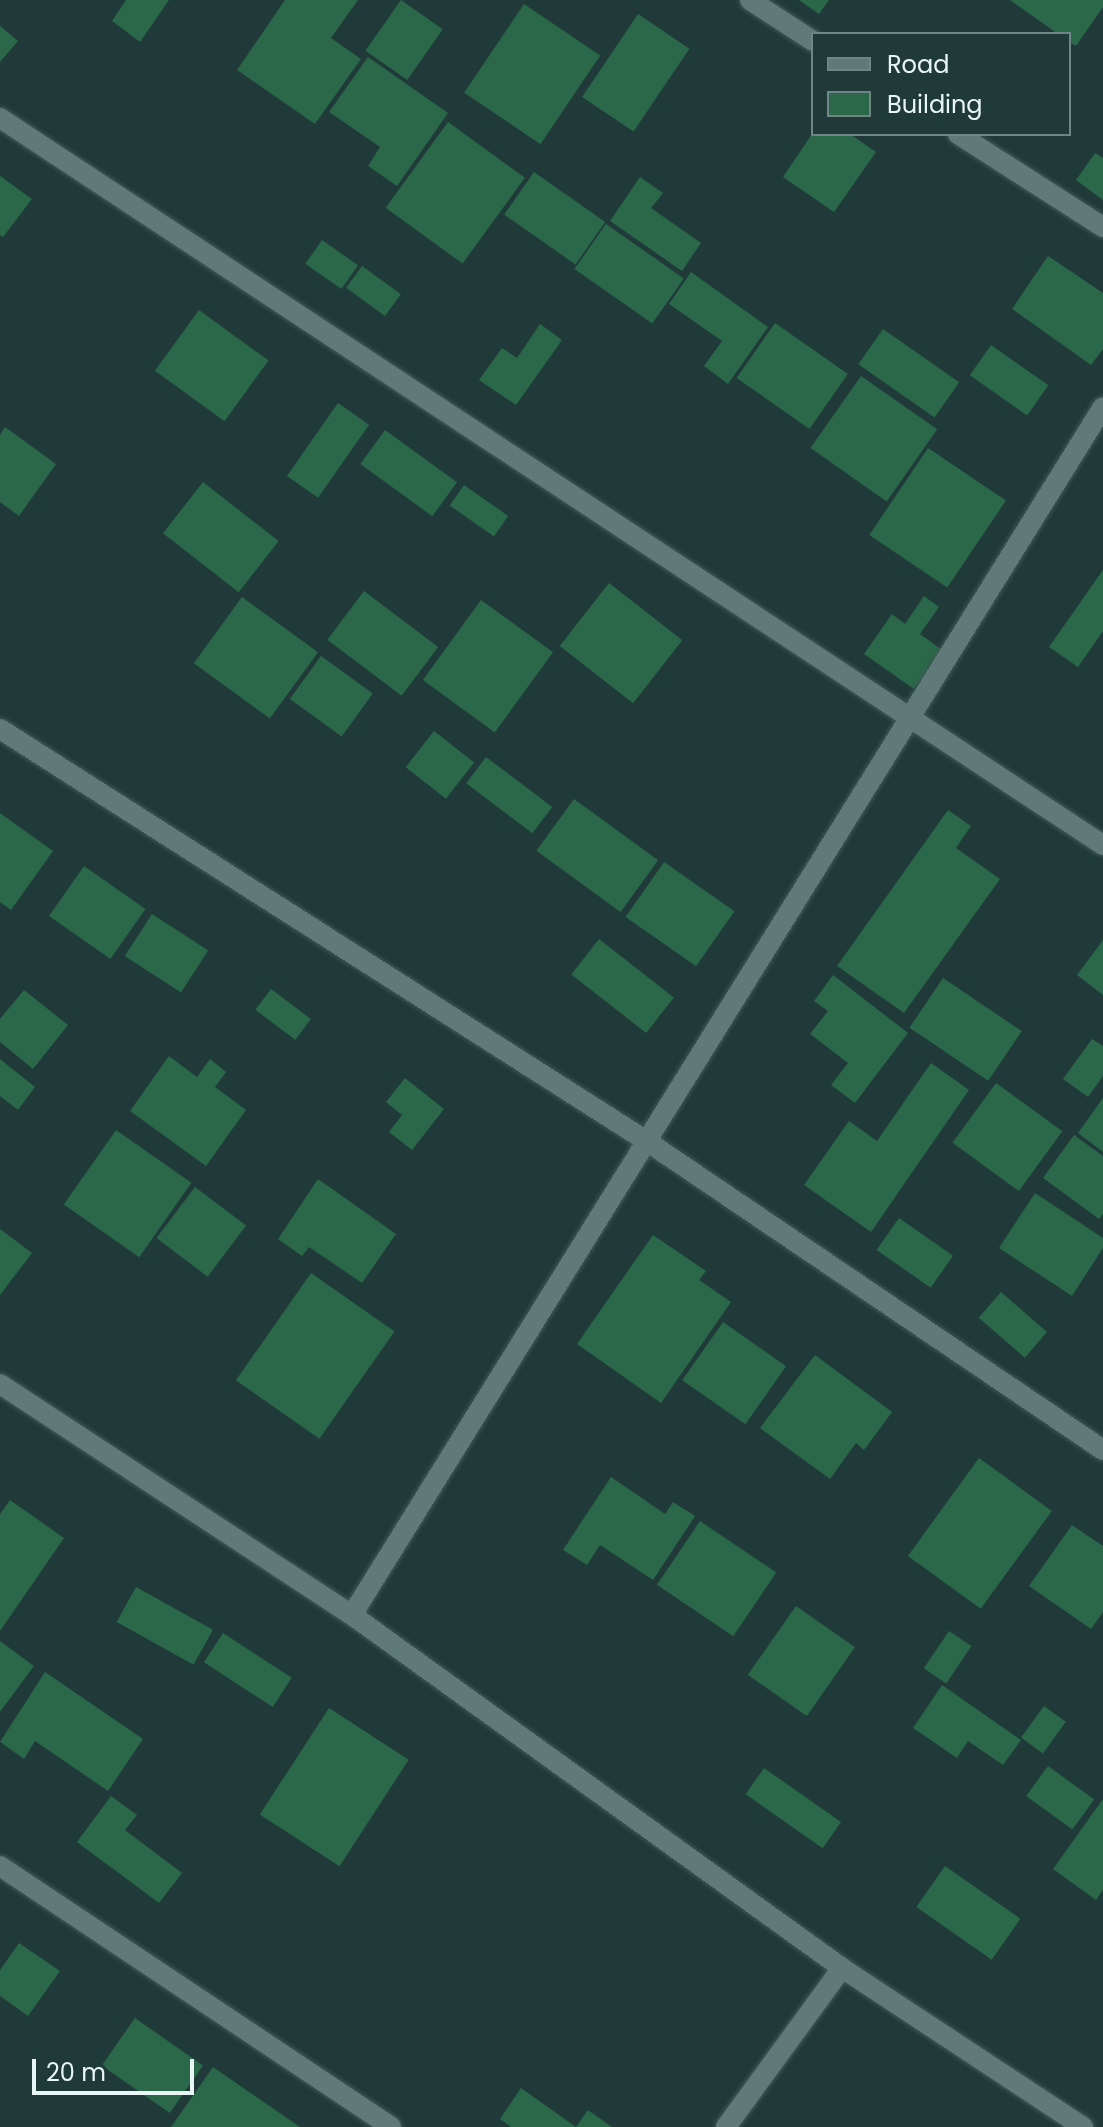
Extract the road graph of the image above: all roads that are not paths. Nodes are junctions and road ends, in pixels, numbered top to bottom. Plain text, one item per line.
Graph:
1 (750, 0) edge
2 (811, 40) edge
3 (0, 118) edge
4 (961, 136) edge
5 (1103, 227) edge
6 (1103, 407) edge
7 (909, 719) junction
8 (0, 729) edge
9 (1103, 845) edge
10 (645, 1140) junction
11 (0, 1384) edge
12 (1103, 1450) edge
13 (352, 1615) junction
14 (0, 1866) edge
15 (842, 1968) junction
16 (391, 2127) edge
17 (726, 2127) edge
18 (1083, 2127) edge

1 - 2 street
3 - 7 street
4 - 5 street
6 - 7 street
7 - 9 street
7 - 10 street
8 - 10 street
10 - 12 street
10 - 13 street
11 - 13 street
13 - 15 street
14 - 16 street
15 - 17 street
15 - 18 street

